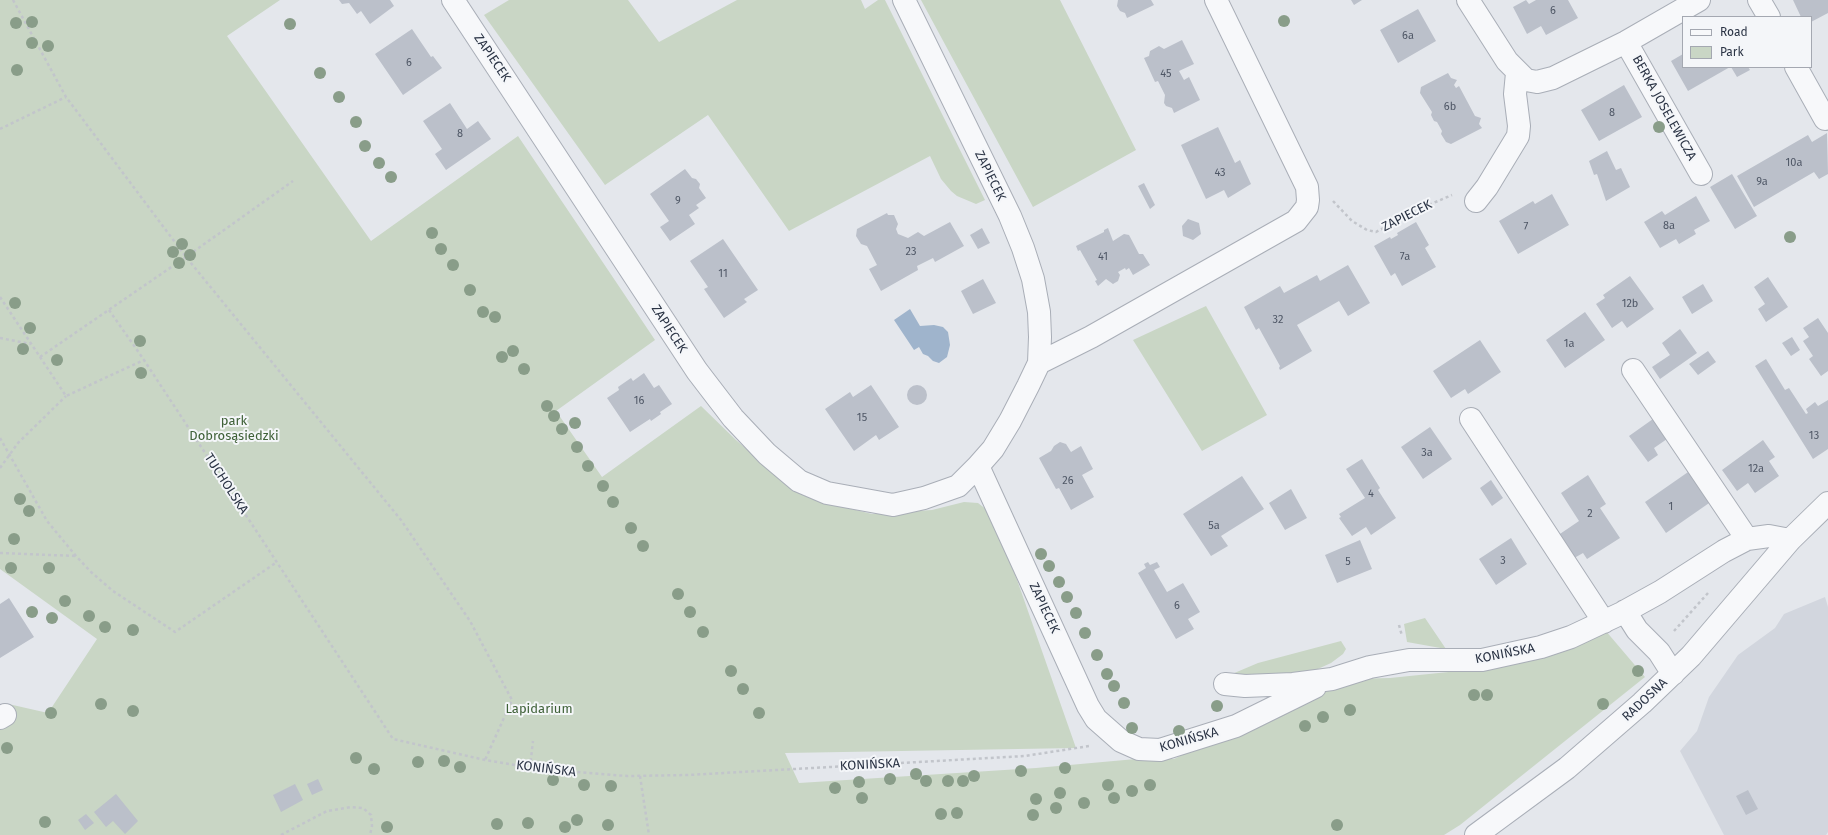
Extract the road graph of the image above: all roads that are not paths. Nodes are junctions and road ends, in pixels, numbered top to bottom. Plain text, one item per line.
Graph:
1 (453, 0) edge
2 (904, 0) edge
3 (1216, 0) edge
4 (1468, 0) edge
5 (1699, 0) edge
6 (1759, 0) edge
7 (1768, 16) edge
8 (1626, 42) junction
9 (1797, 68) edge
10 (1517, 73) junction
11 (1825, 119) dead end
12 (1701, 174) dead end
13 (1476, 201) dead end
14 (1039, 363) junction
15 (1633, 370) dead end
16 (1471, 419) dead end
17 (978, 466) junction
18 (1828, 503) edge
19 (1747, 539) junction
20 (1790, 540) junction
21 (1625, 611) junction
22 (1604, 622) junction
23 (1673, 674) junction
24 (1332, 679) junction
25 (1225, 684) dead end
26 (1121, 741) joint
27 (1476, 835) edge

1 - 17 street, ZAPIECEK
2 - 14 street, ZAPIECEK
3 - 14 street
4 - 10 street, BERKA JOSELEWICZA
5 - 8 street, BERKA JOSELEWICZA
6 - 7 street
8 - 10 street, BERKA JOSELEWICZA
8 - 12 street, BERKA JOSELEWICZA
9 - 11 street
10 - 13 street
14 - 17 street, ZAPIECEK
15 - 19 street
16 - 22 street
17 - 26 street, ZAPIECEK
18 - 20 street, RADOSNA
19 - 20 street, KONIŃSKA
19 - 21 street, KONIŃSKA
20 - 23 street, RADOSNA
21 - 22 street, KONIŃSKA
21 - 23 street
22 - 24 street, KONIŃSKA
23 - 27 street, RADOSNA
24 - 25 street, KONIŃSKA
24 - 26 street, KONIŃSKA

